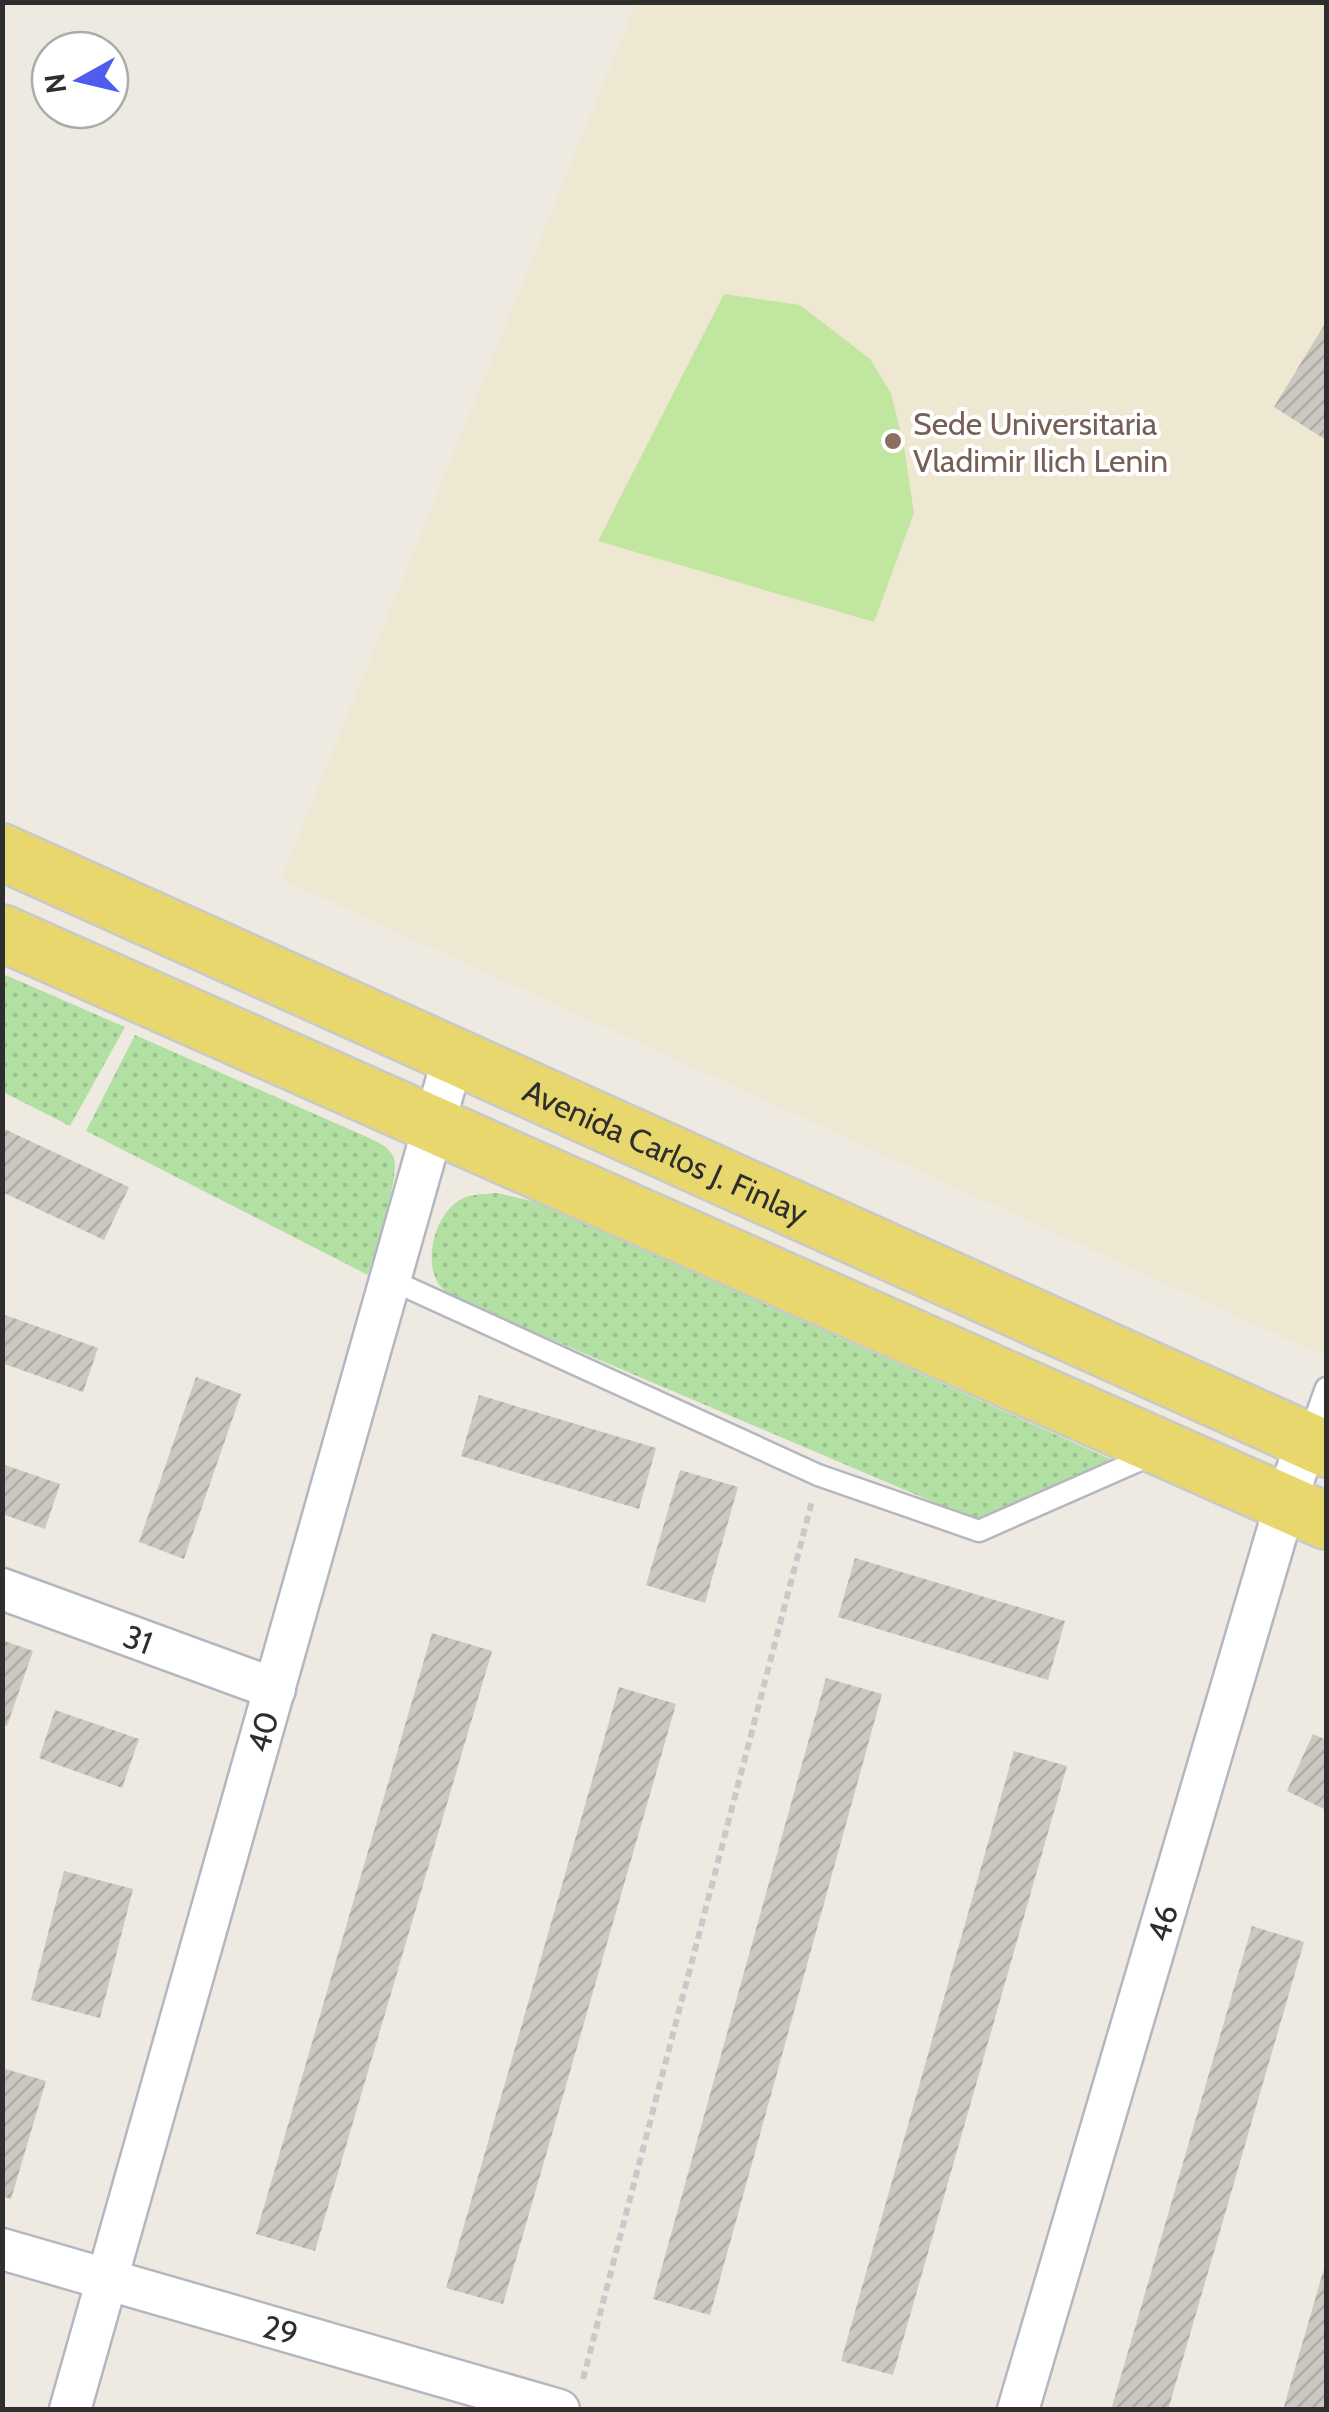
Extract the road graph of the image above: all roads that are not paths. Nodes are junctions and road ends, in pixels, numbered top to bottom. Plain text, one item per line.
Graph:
1 (2, 852) edge
2 (2, 933) edge
3 (454, 1054) junction
4 (434, 1126) junction
5 (391, 1280) junction
6 (1326, 1388) edge
7 (1317, 1444) edge
8 (1163, 1450) junction
9 (1306, 1511) edge
10 (2, 1589) edge
11 (275, 1689) junction
12 (2, 2249) edge
13 (107, 2279) junction
14 (570, 2400) edge
15 (70, 2410) edge
16 (1018, 2410) edge

1 - 3 main road, Avenida Carlos J. Finlay
2 - 4 main road
3 - 4 street, 40
3 - 7 main road, Avenida Carlos J. Finlay
4 - 5 street, 40
4 - 8 main road
5 - 8 lane
5 - 11 street, 40
6 - 7 lane
7 - 9 street, 46
8 - 9 main road
9 - 16 street, 46
10 - 11 street, 31
11 - 13 street, 40
12 - 13 street, 29
13 - 14 street, 29
13 - 15 street, 40

